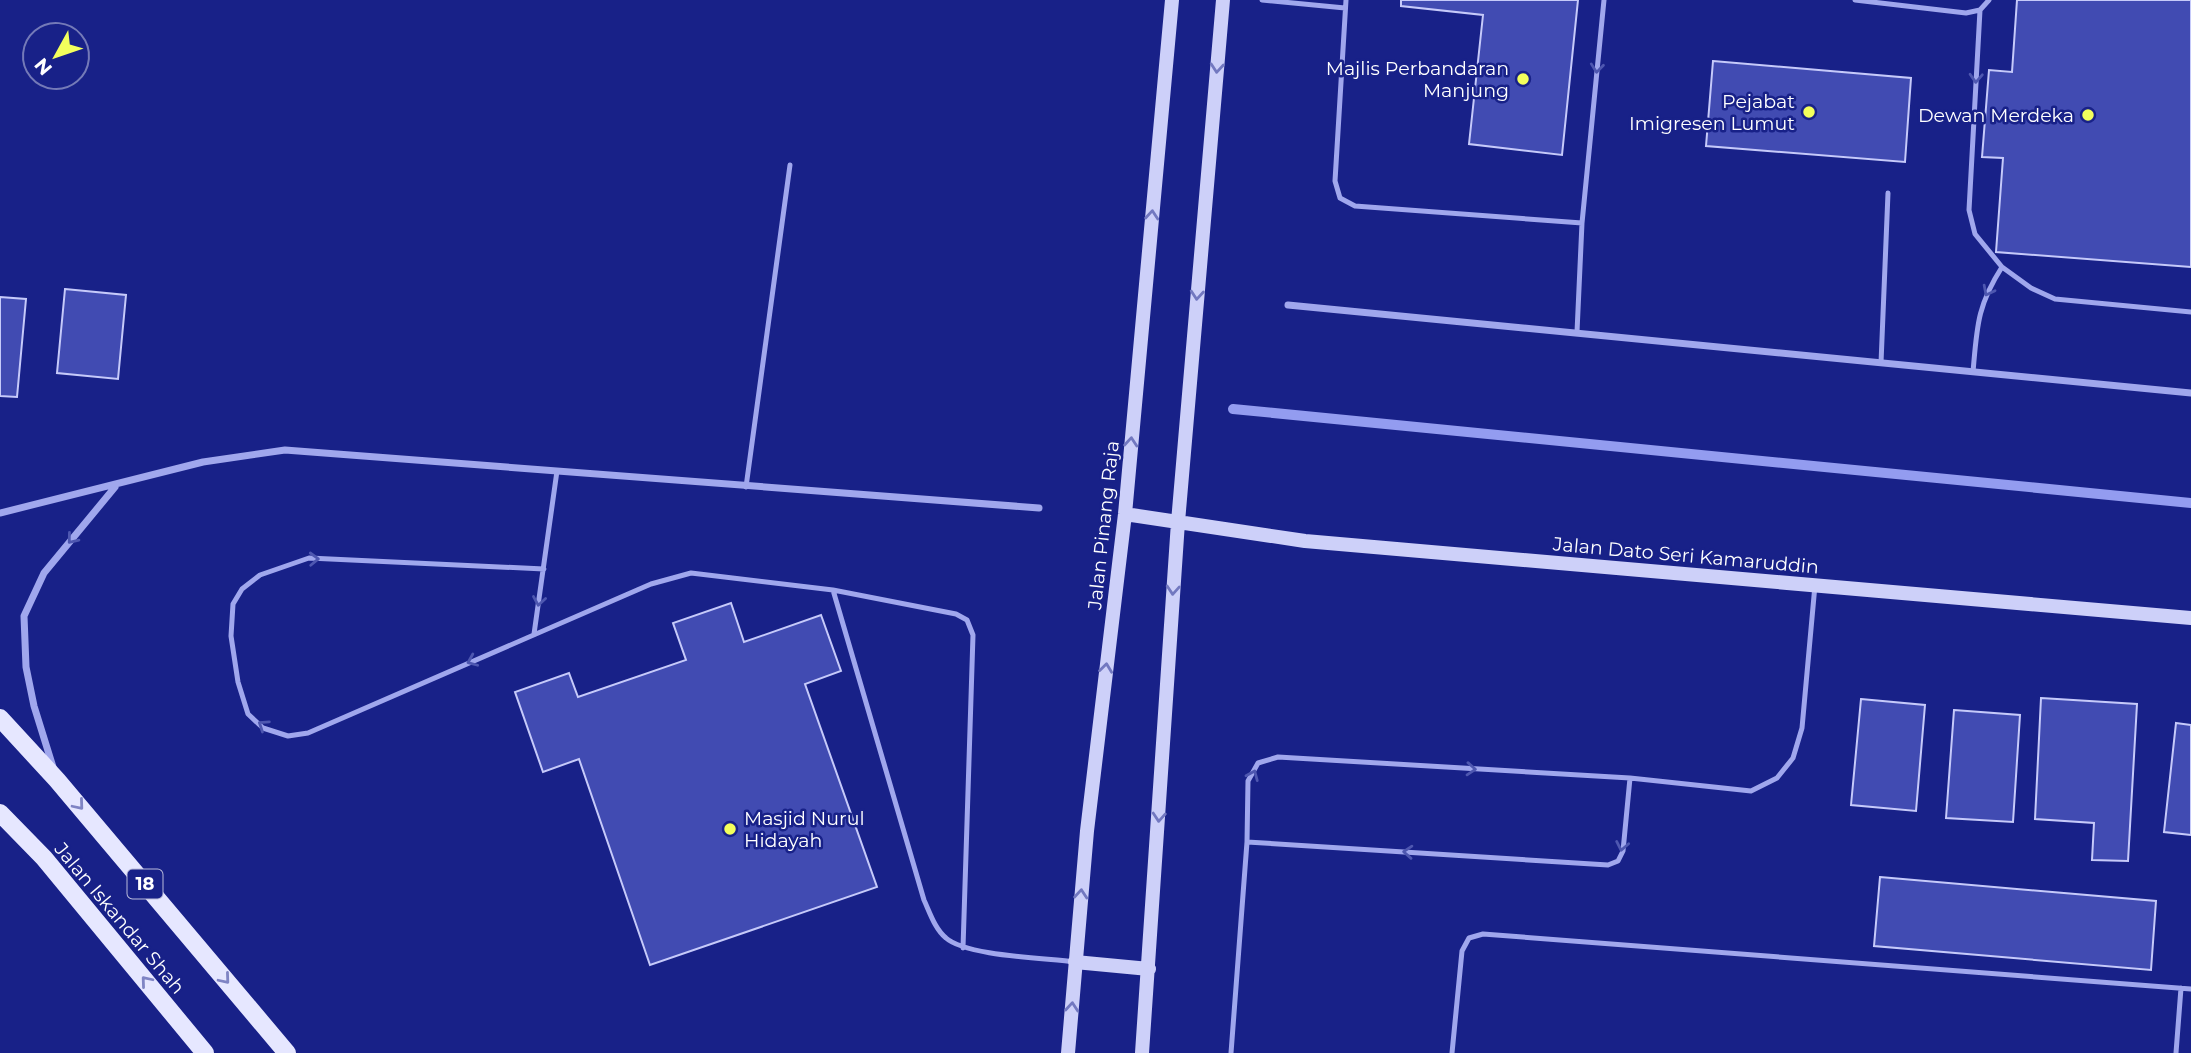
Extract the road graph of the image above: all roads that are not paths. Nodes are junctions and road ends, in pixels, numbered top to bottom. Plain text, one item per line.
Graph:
1 (1172, 0) edge
2 (1223, 0) edge
3 (1262, 0) edge
4 (1346, 0) edge
5 (1604, 0) edge
6 (1855, 0) edge
7 (1989, 0) edge
8 (1345, 8) junction
9 (1980, 10) junction
10 (790, 165) dead end
11 (1888, 193) dead end
12 (1582, 223) junction
13 (2002, 267) junction
14 (1288, 305) dead end
15 (2191, 312) edge
16 (1577, 332) junction
17 (1881, 363) junction
18 (1973, 372) junction
19 (2191, 393) edge
20 (557, 471) junction
21 (115, 486) junction
22 (746, 487) junction
23 (1039, 508) dead end
24 (0, 513) edge
25 (1125, 514) junction
26 (1178, 522) junction
27 (544, 569) junction
28 (1815, 585) junction
29 (833, 590) junction
30 (2191, 618) edge
31 (534, 634) junction
32 (0, 718) edge
33 (1630, 778) junction
34 (57, 780) junction
35 (0, 813) edge
36 (1247, 842) junction
37 (963, 948) junction
38 (1075, 962) junction
39 (1149, 969) junction
40 (2181, 988) junction
41 (2191, 989) edge
42 (205, 1053) edge
43 (287, 1053) edge
44 (1068, 1053) edge
45 (1142, 1053) edge
46 (1231, 1053) edge
47 (1452, 1053) edge
48 (2176, 1053) edge

25 -> 1 main road, Jalan Pinang Raja
2 -> 26 main road
3 - 8 lane
4 - 8 lane
5 -> 12 lane
6 - 9 lane
7 - 9 lane
8 - 12 lane
9 -> 13 lane
10 - 22 lane
11 - 17 lane
12 - 16 lane
13 - 15 lane
13 -> 18 lane
14 - 16 street
16 - 17 street
17 - 18 street
18 - 19 street
20 - 21 street
20 - 22 street
20 - 27 lane
21 - 24 street
21 -> 34 street
22 - 23 street
25 - 26 main road, Jalan Dato Seri Kamaruddin
38 -> 25 main road, Jalan Pinang Raja
26 - 28 main road, Jalan Dato Seri Kamaruddin
26 -> 39 main road
27 -> 31 lane
31 -> 27 lane
28 - 30 main road, Jalan Dato Seri Kamaruddin
28 - 33 lane
29 - 31 lane
29 - 37 lane
29 - 37 lane
32 - 34 main road, 18
36 -> 33 lane
33 -> 36 lane
34 -> 43 main road, 18
42 -> 35 main road, Jalan Iskandar Shah
36 - 46 lane
37 - 38 lane
38 - 39 main road
44 -> 38 main road, Jalan Pinang Raja
39 - 45 main road
40 - 41 lane
40 - 47 lane
40 - 48 lane

